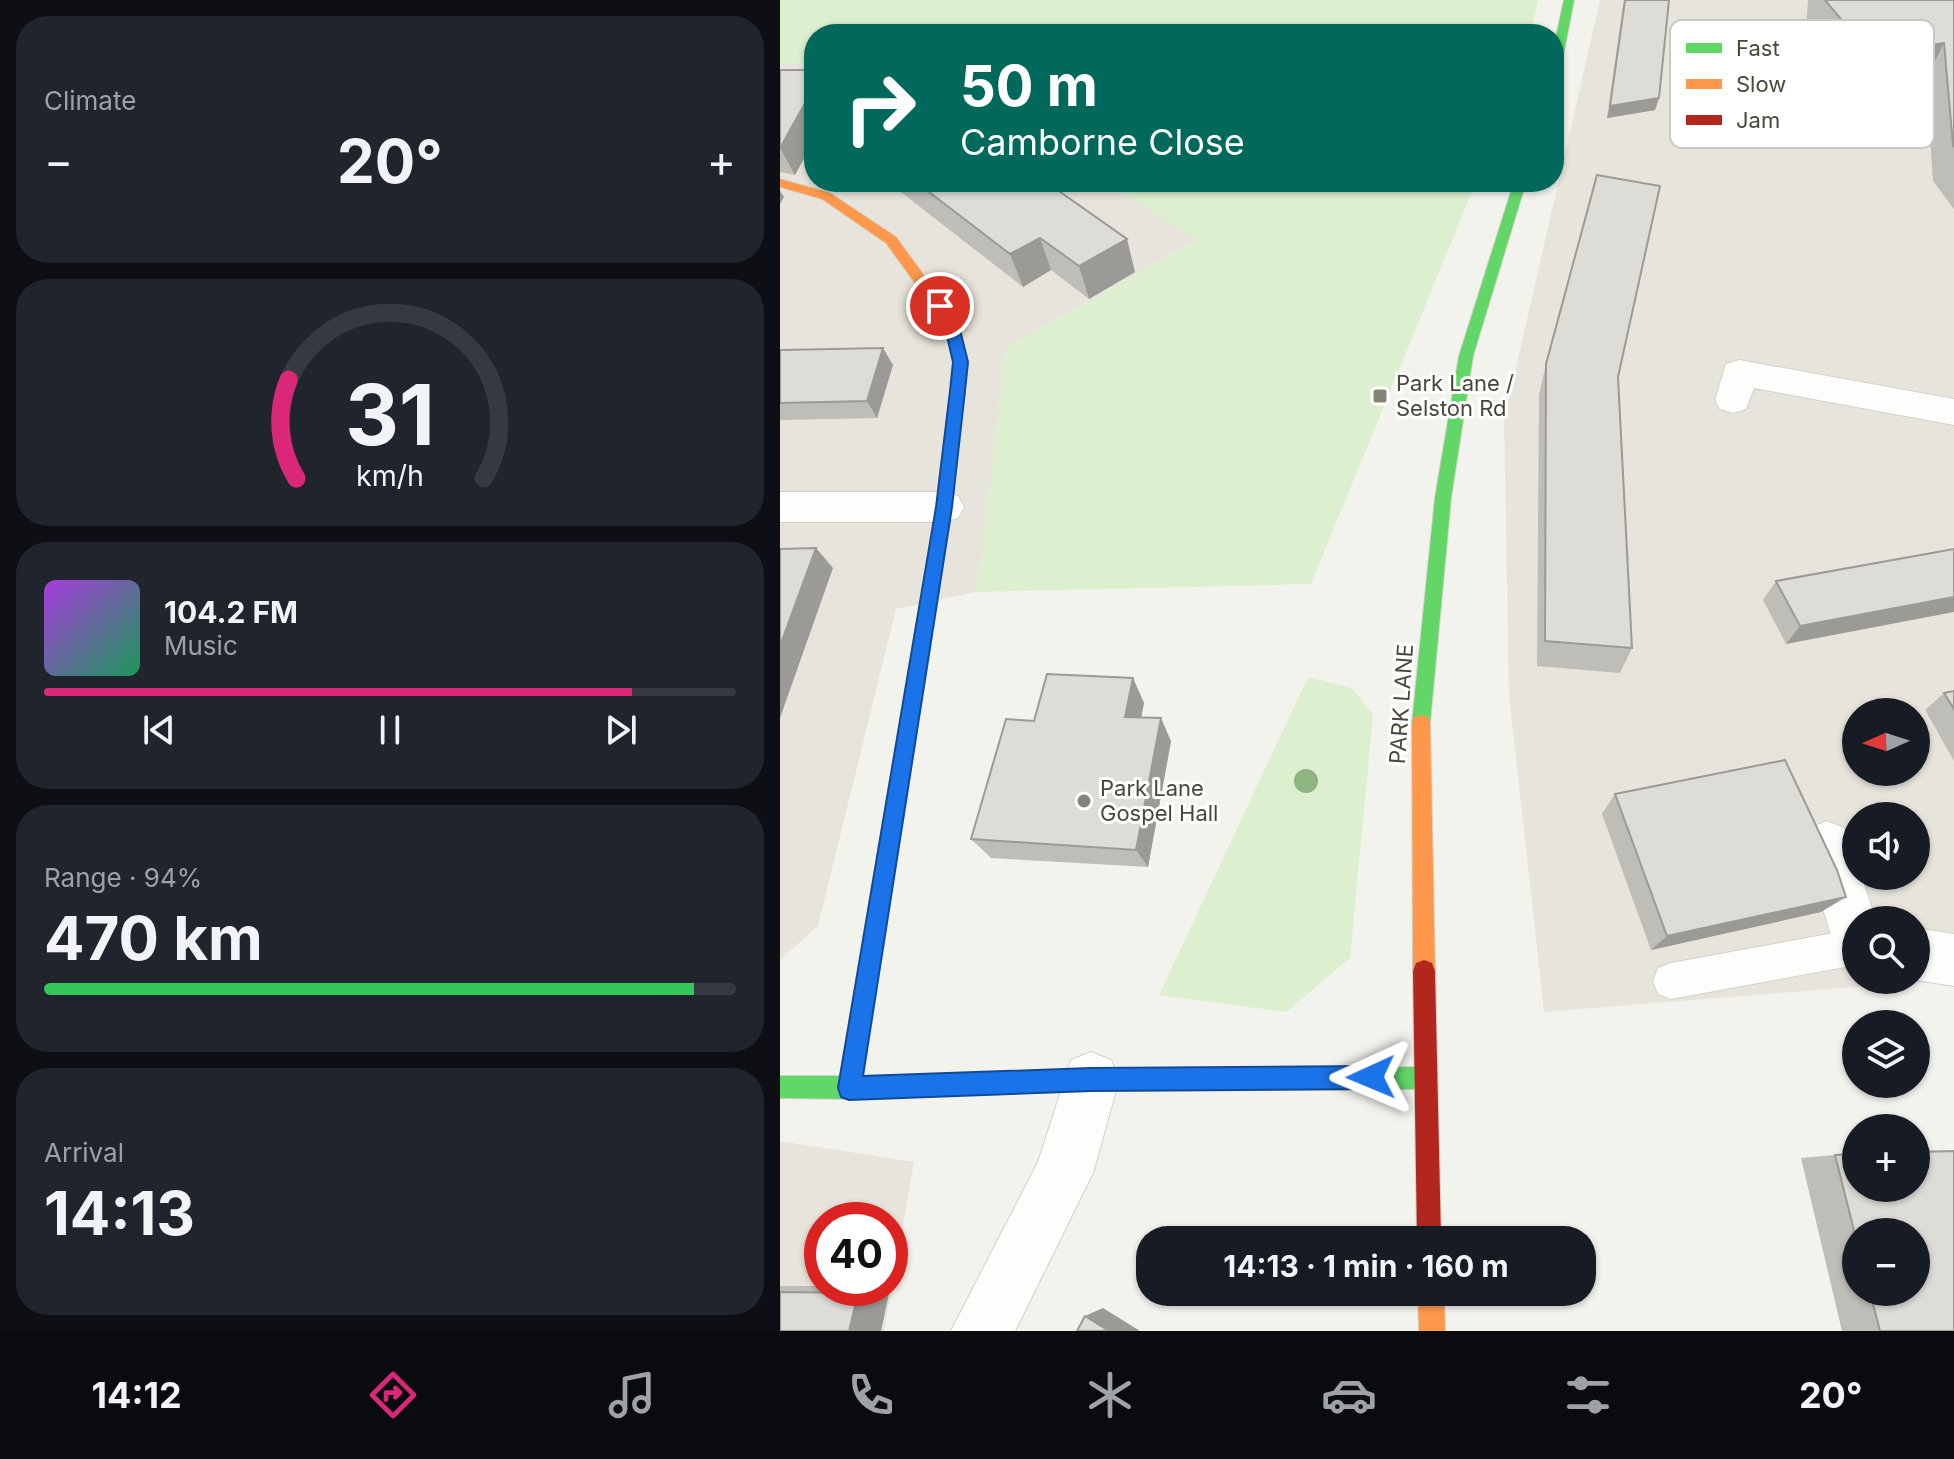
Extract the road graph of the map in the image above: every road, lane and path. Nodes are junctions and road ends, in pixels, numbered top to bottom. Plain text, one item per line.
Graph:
1 (1569, 0) edge
2 (1564, 24) edge
3 (780, 183) edge
4 (804, 190) edge
5 (812, 192) edge
6 (1517, 192) edge
7 (1733, 400) dead end
8 (1954, 412) edge
9 (780, 507) edge
10 (944, 507) junction
11 (1827, 845) edge
12 (1846, 906) edge
13 (1842, 950) edge
14 (1930, 956) edge
15 (1954, 960) edge
16 (1671, 981) dead end
17 (1424, 1078) junction
18 (1091, 1080) junction
19 (780, 1087) edge
20 (849, 1088) junction
21 (1429, 1226) edge
22 (1431, 1306) edge
23 (982, 1331) edge
24 (1432, 1331) edge

1 - 2 street
3 - 4 street
5 - 10 street
6 - 17 street, PARK LANE
7 - 8 street
9 - 10 street
10 - 20 street
11 - 12 street
13 - 16 lane
14 - 15 street
17 - 18 street
17 - 21 street, PARK LANE
18 - 20 street
18 - 23 street
19 - 20 street
22 - 24 street

